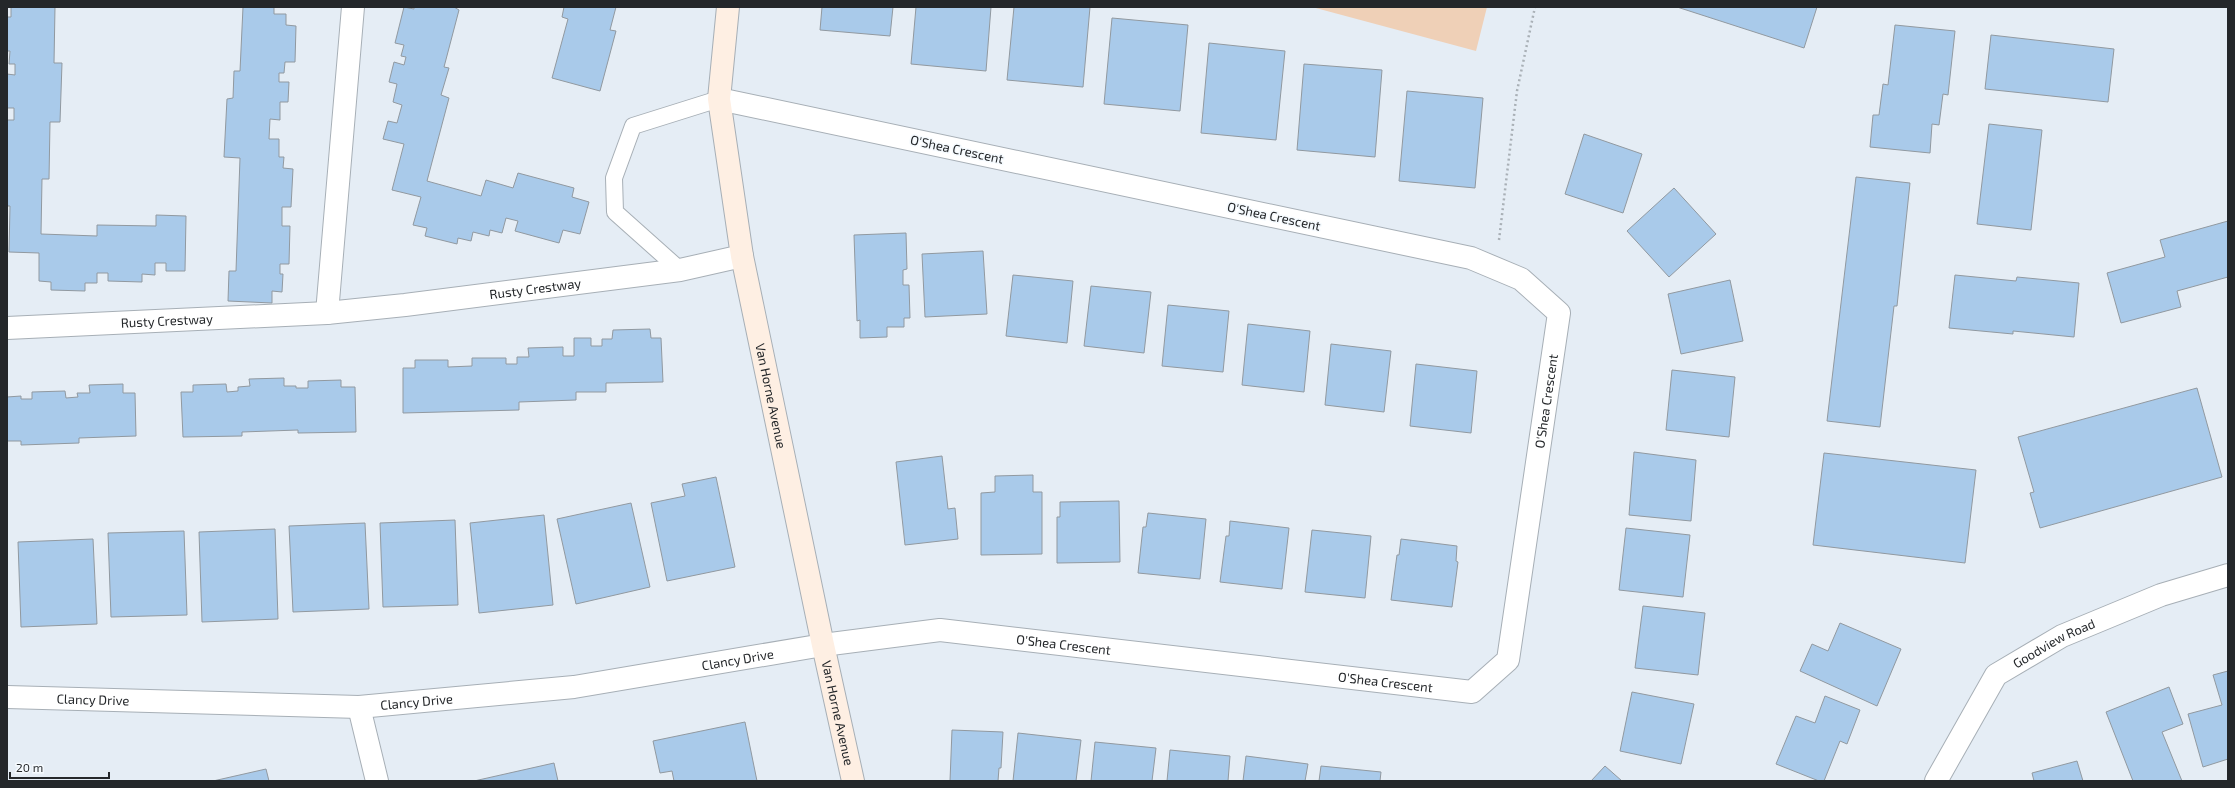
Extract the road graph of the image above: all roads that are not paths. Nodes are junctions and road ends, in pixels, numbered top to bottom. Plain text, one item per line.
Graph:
1 (353, 7) edge
2 (728, 7) edge
3 (719, 99) junction
4 (742, 256) junction
5 (680, 270) junction
6 (327, 313) junction
7 (7, 328) edge
8 (2228, 575) edge
9 (823, 645) junction
10 (7, 697) edge
11 (359, 707) junction
12 (377, 781) edge
13 (853, 781) edge
14 (1936, 781) edge

1 - 6 street
2 - 3 street, Van Horne Avenue
3 - 4 street, Van Horne Avenue
3 - 5 lane
3 - 9 street, O'Shea Crescent
4 - 5 street, Rusty Crestway
4 - 9 street, Van Horne Avenue
5 - 6 street, Rusty Crestway
6 - 7 street, Rusty Crestway
8 - 14 street, Goodview Road
9 - 11 street, Clancy Drive
9 - 13 street, Van Horne Avenue
10 - 11 street, Clancy Drive
11 - 12 street

